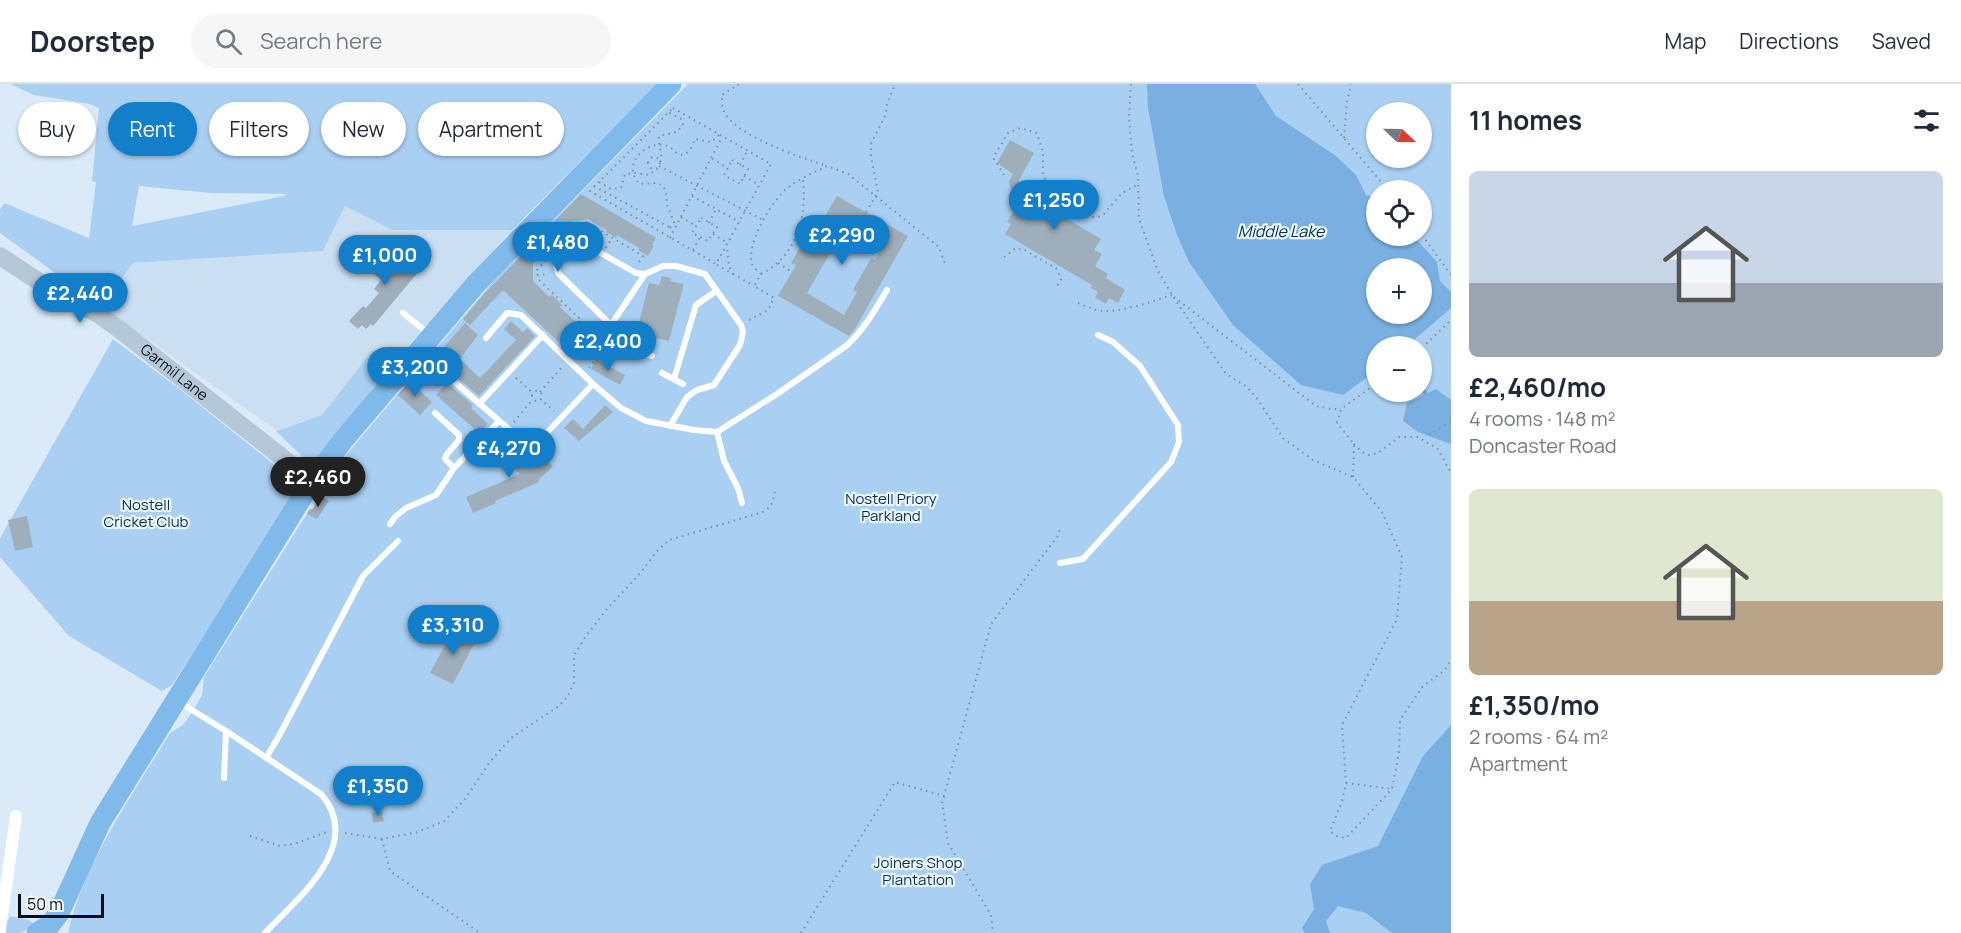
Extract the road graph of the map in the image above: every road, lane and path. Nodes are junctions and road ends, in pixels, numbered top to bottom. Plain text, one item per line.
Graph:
1 (671, 84) edge
2 (739, 84) edge
3 (895, 84) edge
4 (1131, 84) edge
5 (1298, 84) edge
6 (1351, 84) edge
7 (668, 112) junction
8 (719, 135) junction
9 (723, 137) junction
10 (1344, 138) junction
11 (660, 146) junction
12 (747, 151) junction
13 (711, 159) junction
14 (659, 165) junction
15 (740, 165) junction
16 (827, 166) junction
17 (728, 168) junction
18 (632, 173) junction
19 (1004, 176) dead end
20 (744, 177) junction
21 (803, 179) junction
22 (1380, 180) edge
23 (598, 182) junction
24 (759, 185) junction
25 (1137, 185) junction
26 (594, 186) junction
27 (697, 186) junction
28 (877, 195) junction
29 (692, 196) junction
30 (716, 209) junction
31 (746, 211) junction
32 (866, 212) dead end
33 (681, 217) junction
34 (763, 220) junction
35 (740, 222) junction
36 (582, 223) junction
37 (709, 223) junction
38 (696, 226) junction
39 (672, 229) junction
40 (712, 234) junction
41 (700, 237) junction
42 (670, 238) junction
43 (564, 239) dead end
44 (583, 243) junction
45 (728, 244) junction
46 (1430, 246) edge
47 (693, 251) junction
48 (550, 255) dead end
49 (0, 256) edge
50 (1004, 257) dead end
51 (778, 263) junction
52 (716, 264) junction
53 (945, 264) dead end
54 (633, 271) junction
55 (792, 272) dead end
56 (558, 273) junction
57 (645, 274) junction
58 (733, 274) junction
59 (761, 274) junction
60 (537, 275) junction
61 (1451, 275) edge
62 (754, 286) junction
63 (1057, 286) dead end
64 (887, 290) dead end
65 (716, 291) junction
66 (1172, 295) junction
67 (1078, 303) dead end
68 (403, 313) dead end
69 (1451, 320) edge
70 (610, 324) junction
71 (741, 325) junction
72 (1098, 335) dead end
73 (543, 336) junction
74 (486, 338) dead end
75 (600, 338) junction
76 (1432, 338) edge
77 (426, 344) junction
78 (652, 356) dead end
79 (568, 360) junction
80 (509, 372) junction
81 (663, 373) dead end
82 (583, 375) junction
83 (674, 379) junction
84 (592, 384) junction
85 (683, 384) dead end
86 (1366, 391) edge
87 (540, 392) junction
88 (533, 393) junction
89 (533, 399) junction
90 (540, 399) junction
91 (480, 404) junction
92 (1341, 409) junction
93 (435, 413) dead end
94 (562, 417) junction
95 (499, 421) junction
96 (1451, 421) edge
97 (670, 426) junction
98 (507, 429) junction
99 (717, 432) junction
100 (1429, 435) dead end
101 (1354, 444) junction
102 (454, 468) junction
103 (1451, 473) edge
104 (1353, 477) junction
105 (312, 481) junction
106 (775, 492) dead end
107 (742, 503) dead end
108 (390, 524) dead end
109 (1061, 527) dead end
110 (398, 541) dead end
111 (1060, 563) dead end
112 (1451, 660) edge
113 (176, 700) junction
114 (226, 731) junction
115 (266, 758) junction
116 (224, 778) dead end
117 (1346, 783) junction
118 (1392, 789) junction
119 (944, 796) junction
120 (16, 816) dead end
121 (335, 832) junction
122 (250, 836) dead end
123 (382, 838) junction
124 (2, 902) edge
125 (0, 929) edge
126 (46, 930) edge
127 (265, 933) edge
128 (480, 933) edge
129 (801, 933) edge
130 (993, 933) edge

1 - 77 highway
2 - 16 path
3 - 28 path
4 - 25 path
5 - 10 path
6 - 10 path
7 - 8 path
7 - 11 path
7 - 23 path
8 - 9 path
8 - 11 path
9 - 12 path
9 - 13 path
10 - 22 path
11 - 14 path
11 - 18 path
12 - 15 path
12 - 24 path
13 - 17 path
13 - 27 path
14 - 18 path
14 - 27 path
15 - 17 path
15 - 20 path
16 - 21 path
16 - 28 path
17 - 20 path
18 - 23 path
18 - 39 path
19 - 25 path
20 - 24 path
21 - 34 path
21 - 51 path
23 - 26 path
24 - 31 path
25 - 66 path
26 - 39 path
26 - 42 path
27 - 29 path
27 - 31 path
28 - 32 path
28 - 53 path
29 - 30 path
29 - 33 path
30 - 35 path
30 - 37 path
31 - 34 path
31 - 35 path
33 - 38 path
33 - 39 path
34 - 59 path
35 - 45 path
36 - 43 path
36 - 44 path
36 - 54 path
37 - 38 path
37 - 40 path
38 - 41 path
39 - 42 path
40 - 41 path
40 - 45 path
41 - 47 path
42 - 47 path
44 - 54 lane
44 - 56 lane
45 - 52 path
45 - 58 path
46 - 61 path
47 - 52 path
48 - 60 path
49 - 105 main road, Garmil Lane
50 - 63 path
51 - 55 path
51 - 59 path
52 - 58 path
54 - 57 lane
56 - 60 path
56 - 70 lane
57 - 65 lane
57 - 70 lane
58 - 62 path
59 - 62 path
60 - 75 path
62 - 71 path
64 - 99 lane
65 - 71 lane
65 - 83 lane
66 - 67 path
66 - 92 path
66 - 104 path
68 - 77 lane
69 - 76 path
70 - 75 path
70 - 78 lane
71 - 97 lane
72 - 111 lane
73 - 74 lane
73 - 79 lane
73 - 80 lane
75 - 82 path
77 - 91 lane
77 - 105 highway
79 - 82 lane
79 - 87 path
80 - 88 path
80 - 91 lane
81 - 83 lane
82 - 84 lane
83 - 85 lane
84 - 94 lane
84 - 97 lane
86 - 92 path
87 - 88 path
87 - 90 path
88 - 89 path
89 - 90 path
89 - 98 path
90 - 94 path
91 - 95 lane
92 - 101 path
93 - 102 lane
94 - 98 lane
95 - 98 lane
95 - 102 lane
96 - 100 path
97 - 99 lane
99 - 107 lane
101 - 103 path
101 - 104 path
102 - 108 lane
104 - 117 path
105 - 113 highway
106 - 123 path
109 - 119 path
110 - 115 lane
112 - 118 path
113 - 114 lane
113 - 126 highway
114 - 115 lane
114 - 116 lane
115 - 121 lane
117 - 118 path
117 - 118 path
119 - 129 path
119 - 130 path
120 - 124 street
121 - 122 path
121 - 123 path
121 - 127 lane
123 - 128 path
124 - 125 street

